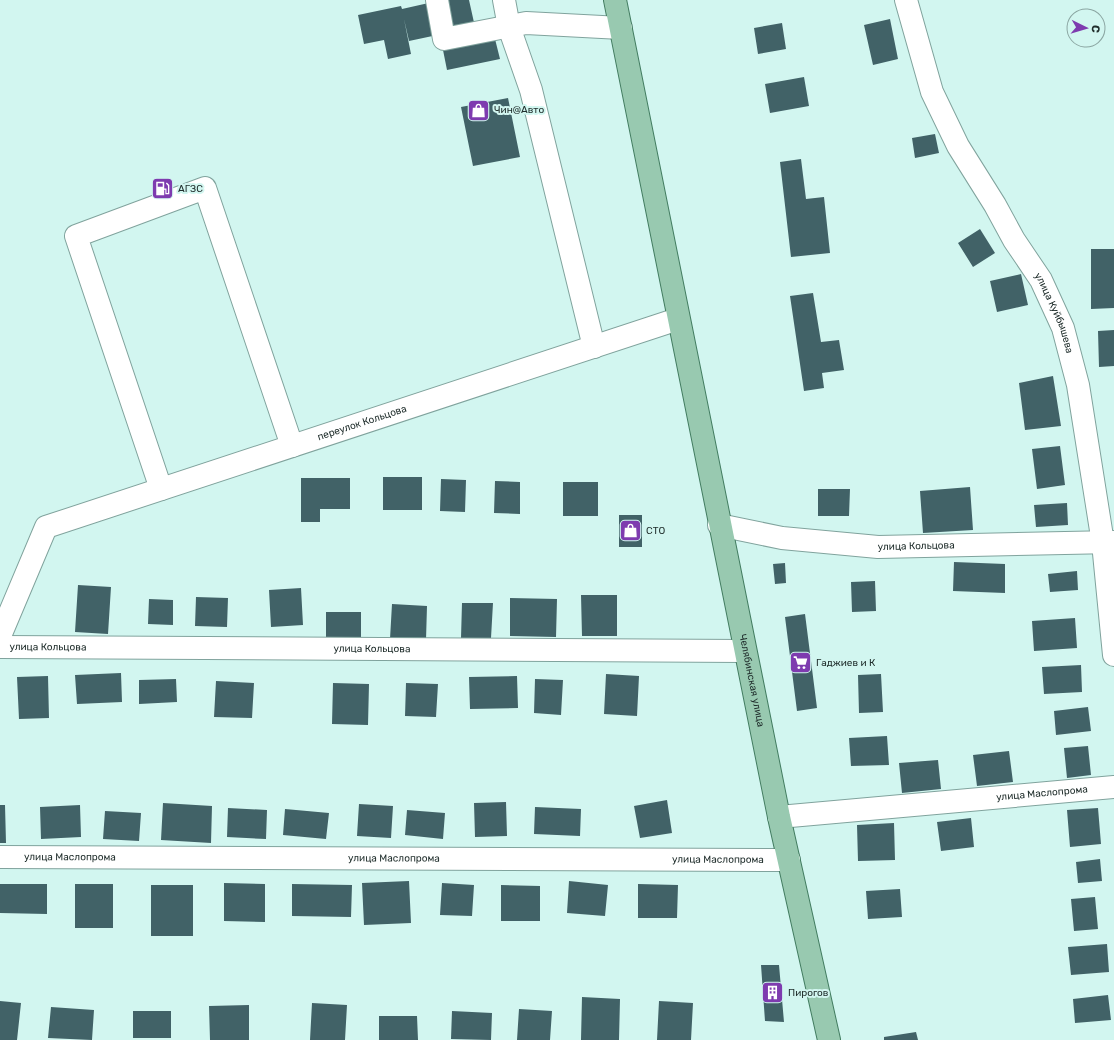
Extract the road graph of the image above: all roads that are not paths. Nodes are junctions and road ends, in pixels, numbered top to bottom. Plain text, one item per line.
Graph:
1 (437, 0) edge
2 (504, 0) edge
3 (615, 0) edge
4 (906, 0) edge
5 (509, 27) junction
6 (620, 28) junction
7 (678, 319) junction
8 (594, 347) junction
9 (292, 446) junction
10 (161, 490) junction
11 (719, 525) junction
12 (1109, 542) edge
13 (0, 636) edge
14 (0, 647) edge
15 (745, 651) junction
16 (1114, 655) edge
17 (1114, 787) edge
18 (779, 817) junction
19 (0, 857) edge
20 (789, 860) junction
21 (829, 1040) edge

1 - 5 street
2 - 5 street
3 - 6 main road, Челябинская улица
4 - 12 street, улица Куйбышева
5 - 6 street
5 - 8 street
6 - 7 main road, Челябинская улица
7 - 8 street, переулок Кольцова
7 - 11 main road, Челябинская улица
8 - 9 street, переулок Кольцова
9 - 10 street, переулок Кольцова
9 - 10 street
10 - 13 street, переулок Кольцова
11 - 12 street, улица Кольцова
11 - 15 main road, Челябинская улица
12 - 16 street, улица Куйбышева
14 - 15 street, улица Кольцова
15 - 18 main road, Челябинская улица
17 - 18 street, улица Маслопрома
18 - 20 main road, Челябинская улица
19 - 20 street, улица Маслопрома
20 - 21 main road, Челябинская улица

